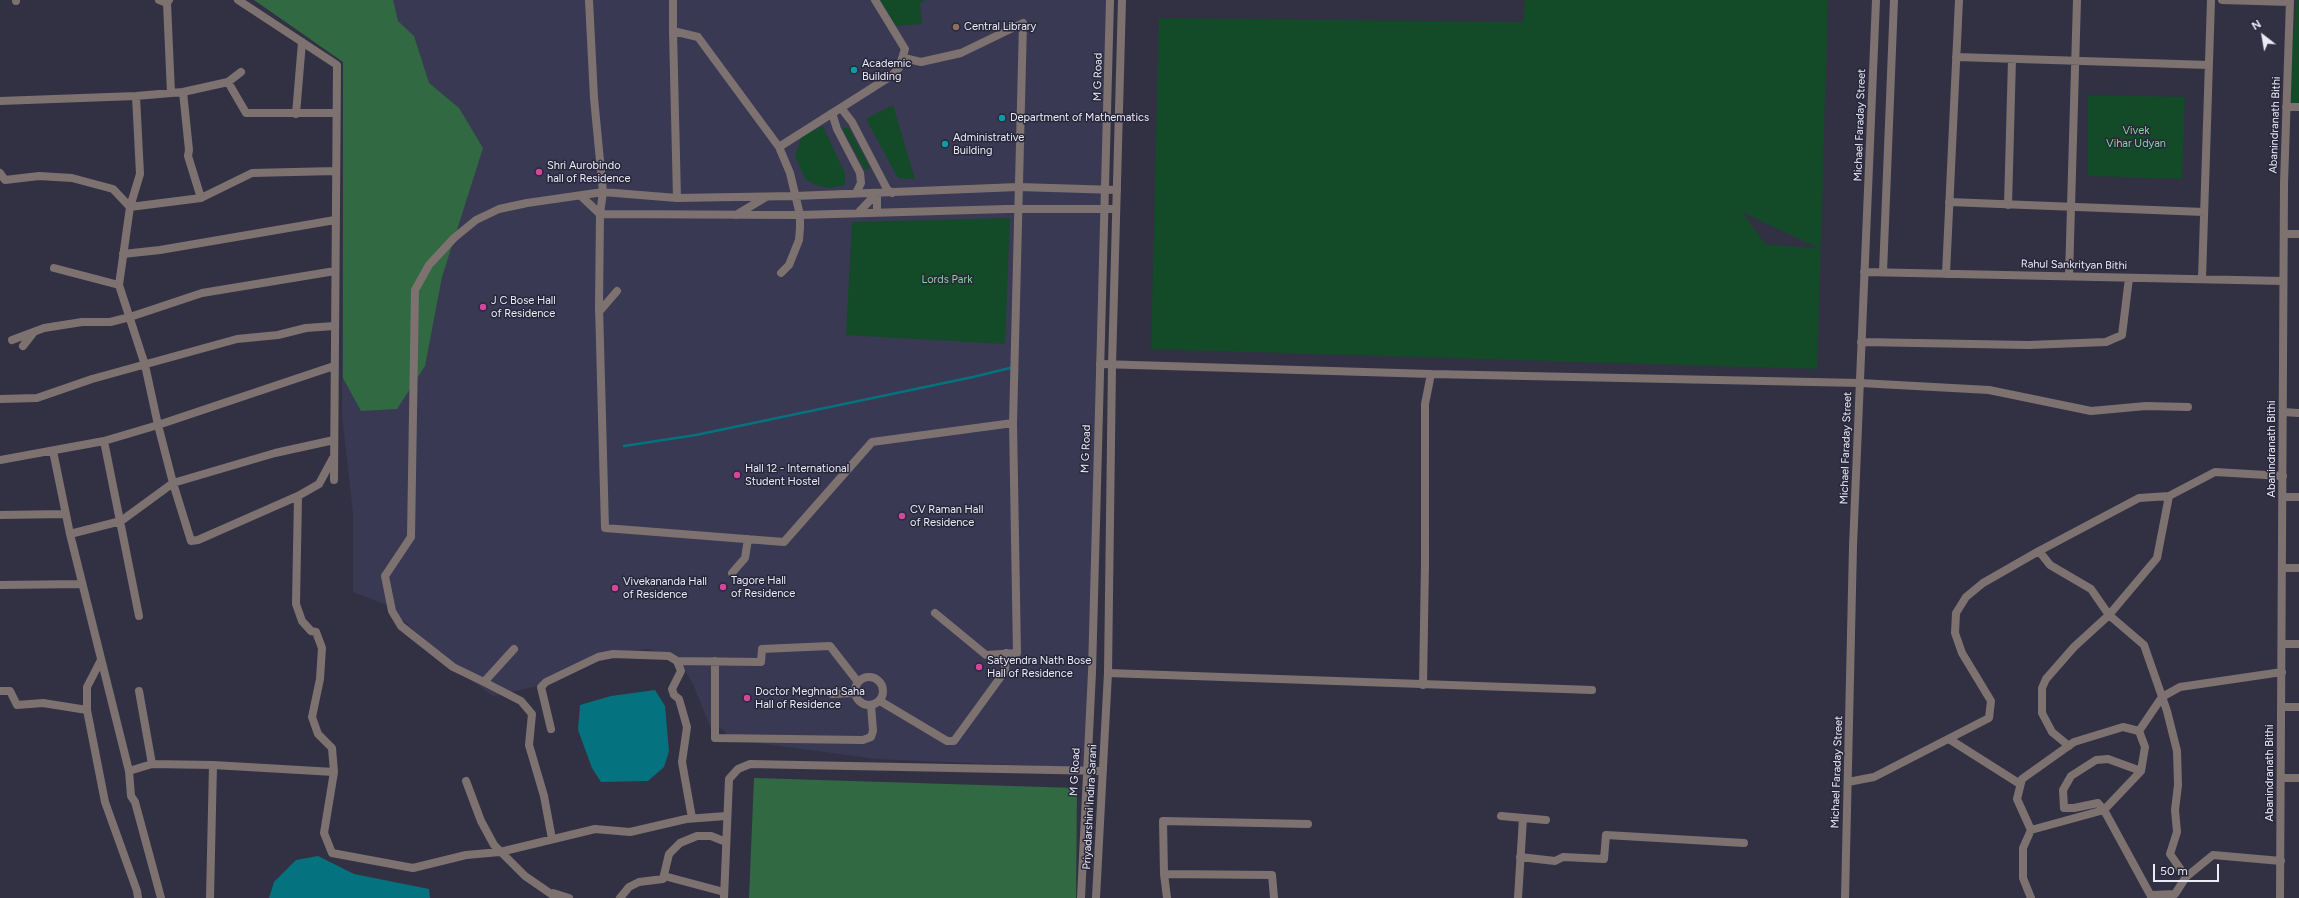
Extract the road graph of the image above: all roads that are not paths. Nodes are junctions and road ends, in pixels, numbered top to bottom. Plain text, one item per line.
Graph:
1 (159, 0) edge
2 (238, 0) edge
3 (589, 0) edge
4 (673, 0) edge
5 (875, 0) edge
6 (1110, 0) edge
7 (1122, 0) edge
8 (1876, 0) edge
9 (1894, 0) edge
10 (1959, 0) edge
11 (2077, 0) edge
12 (2211, 0) edge
13 (2222, 0) edge
14 (2290, 1) edge
15 (168, 2) edge
16 (673, 32) junction
17 (302, 42) junction
18 (1956, 57) junction
19 (904, 58) junction
20 (2012, 59) junction
21 (2075, 61) junction
22 (2209, 65) junction
23 (241, 72) dead end
24 (228, 82) junction
25 (183, 92) junction
26 (171, 93) junction
27 (136, 96) junction
28 (0, 101) edge
29 (2286, 107) junction
30 (841, 108) junction
31 (2299, 108) edge
32 (336, 113) junction
33 (832, 113) junction
34 (296, 114) junction
35 (779, 147) junction
36 (875, 169) junction
37 (335, 171) junction
38 (0, 173) edge
39 (860, 173) junction
40 (1018, 188) junction
41 (1106, 188) junction
42 (1117, 190) junction
43 (604, 192) junction
44 (856, 193) junction
45 (877, 193) junction
46 (892, 193) junction
47 (582, 196) junction
48 (795, 196) junction
49 (766, 197) junction
50 (201, 198) junction
51 (677, 198) junction
52 (1949, 202) junction
53 (2008, 205) junction
54 (130, 207) junction
55 (2071, 207) junction
56 (1018, 209) junction
57 (1106, 209) junction
58 (1116, 210) junction
59 (877, 212) junction
60 (2204, 212) junction
61 (858, 213) junction
62 (600, 214) junction
63 (736, 215) junction
64 (800, 215) junction
65 (335, 220) junction
66 (2284, 234) junction
67 (2299, 234) edge
68 (123, 254) junction
69 (54, 268) dead end
70 (335, 271) junction
71 (1864, 272) junction
72 (1883, 272) junction
73 (781, 273) dead end
74 (1946, 274) junction
75 (2069, 276) junction
76 (2129, 278) junction
77 (2202, 279) junction
78 (2284, 281) junction
79 (119, 284) junction
80 (617, 291) dead end
81 (599, 312) junction
82 (130, 318) junction
83 (334, 326) junction
84 (34, 332) junction
85 (12, 340) dead end
86 (1862, 342) junction
87 (23, 346) dead end
88 (1100, 364) junction
89 (1112, 364) junction
90 (146, 365) junction
91 (334, 366) junction
92 (1431, 374) junction
93 (1860, 383) junction
94 (0, 399) edge
95 (2188, 407) dead end
96 (2283, 412) junction
97 (2299, 413) edge
98 (1013, 423) junction
99 (158, 425) junction
100 (334, 440) junction
101 (104, 441) junction
102 (54, 451) junction
103 (334, 456) junction
104 (0, 460) edge
105 (2283, 476) junction
106 (334, 480) dead end
107 (173, 483) junction
108 (298, 496) junction
109 (2170, 496) junction
110 (2283, 497) junction
111 (2299, 498) edge
112 (66, 514) junction
113 (0, 515) edge
114 (120, 521) junction
115 (70, 534) junction
116 (748, 539) junction
117 (2038, 551) junction
118 (2282, 568) junction
119 (2299, 568) edge
120 (732, 574) dead end
121 (82, 584) junction
122 (0, 585) edge
123 (936, 613) dead end
124 (2109, 615) junction
125 (139, 616) dead end
126 (2282, 644) junction
127 (2299, 644) edge
128 (514, 650) dead end
129 (1006, 653) junction
130 (101, 660) junction
131 (677, 661) junction
132 (714, 661) junction
133 (2282, 672) junction
134 (1108, 673) junction
135 (484, 682) junction
136 (858, 682) junction
137 (1423, 685) junction
138 (1592, 690) dead end
139 (0, 691) edge
140 (139, 691) dead end
141 (854, 693) junction
142 (832, 694) dead end
143 (2162, 697) junction
144 (880, 701) junction
145 (871, 705) junction
146 (2282, 707) junction
147 (2299, 707) edge
148 (87, 710) junction
149 (551, 729) dead end
150 (2139, 731) junction
151 (1949, 739) junction
152 (2069, 746) junction
153 (152, 764) junction
154 (213, 765) junction
155 (129, 771) junction
156 (1086, 771) junction
157 (1103, 771) junction
158 (2141, 771) junction
159 (334, 772) junction
160 (2281, 778) junction
161 (2299, 778) edge
162 (466, 781) dead end
163 (1848, 782) junction
164 (2020, 784) junction
165 (2104, 810) junction
166 (726, 816) junction
167 (1501, 816) dead end
168 (692, 818) junction
169 (1523, 818) junction
170 (1546, 820) dead end
171 (1308, 824) dead end
172 (2031, 830) junction
173 (552, 839) junction
174 (726, 842) junction
175 (1744, 842) dead end
176 (500, 852) junction
177 (1520, 857) junction
178 (2281, 861) junction
179 (1164, 874) junction
180 (664, 876) junction
181 (2186, 877) junction
182 (724, 895) edge
183 (555, 896) edge
184 (2152, 897) edge
185 (138, 898) edge
186 (161, 898) edge
187 (210, 898) edge
188 (568, 898) edge
189 (620, 898) edge
190 (1081, 898) edge
191 (1096, 898) edge
192 (1167, 898) edge
193 (1274, 898) edge
194 (1518, 898) edge
195 (1845, 898) edge
196 (2031, 898) edge
197 (2280, 898) edge

1 - 15 street
2 - 17 street
3 - 43 street
4 - 16 street
5 - 19 street
6 - 41 street, M G Road
7 - 42 street, Priyadarshini Indira Sarani
8 - 71 street, Michael Faraday Street
9 - 72 street
10 - 18 street
11 - 21 street
12 - 22 street
13 - 14 street
14 - 29 street, Abanindranath Bithi
15 - 26 street
16 - 35 street
16 - 51 street
17 - 32 street
17 - 34 street
18 - 20 street
18 - 52 street
19 - 30 street
19 - 40 street
20 - 21 street
20 - 53 street
21 - 22 street
21 - 55 street
22 - 60 street
23 - 24 street
24 - 25 street
24 - 34 street
25 - 26 street
25 - 50 street
26 - 27 street
27 - 28 street
27 - 54 street
29 - 31 street
29 - 66 street, Abanindranath Bithi
30 - 33 street
30 - 36 street
32 - 34 street
32 - 37 street
33 - 35 street
33 - 39 street
35 - 48 street
36 - 39 street
36 - 46 street
37 - 50 street
37 - 65 street
38 - 54 street
39 - 44 street
40 - 41 street
40 - 46 street
40 - 56 street
41 - 42 street
41 - 57 street, M G Road
42 - 58 street, Priyadarshini Indira Sarani
43 - 47 street
43 - 51 street
43 - 62 street
44 - 45 street
44 - 48 street
45 - 46 street
45 - 59 street
45 - 61 street
47 - 62 street
47 - 135 street
48 - 49 street
48 - 64 street
49 - 51 street
49 - 63 street
50 - 54 street
52 - 53 street
52 - 74 street
53 - 55 street
54 - 68 street
55 - 60 street
55 - 75 street
56 - 57 street
56 - 59 street
56 - 98 street
57 - 58 street
57 - 88 street, M G Road
58 - 89 street, Priyadarshini Indira Sarani
59 - 61 street
60 - 77 street
61 - 64 street
62 - 63 street
62 - 81 street
63 - 64 street
64 - 73 street
65 - 68 street
65 - 70 street
66 - 67 street
66 - 78 street, Abanindranath Bithi
68 - 79 street
69 - 79 street
70 - 82 street
70 - 83 street
71 - 72 street, Rahul Sankrityan Bithi
71 - 86 street, Michael Faraday Street
72 - 74 street, Rahul Sankrityan Bithi
74 - 75 street, Rahul Sankrityan Bithi
75 - 76 street, Rahul Sankrityan Bithi
76 - 77 street, Rahul Sankrityan Bithi
76 - 86 street
77 - 78 street, Rahul Sankrityan Bithi
78 - 96 street, Abanindranath Bithi
79 - 82 street
80 - 81 street
81 - 116 street
82 - 84 street
82 - 90 street
83 - 90 street
83 - 91 street
84 - 85 street
84 - 87 street
86 - 93 street, Michael Faraday Street
88 - 89 street
88 - 156 street, M G Road
89 - 92 street
89 - 134 street, Priyadarshini Indira Sarani
90 - 94 street
90 - 99 street
91 - 99 street
91 - 100 street
92 - 93 street
92 - 137 street
93 - 95 street
93 - 163 street, Michael Faraday Street
96 - 97 street
96 - 105 street, Abanindranath Bithi
98 - 116 street
98 - 129 street
99 - 101 street
99 - 107 street
100 - 103 street
100 - 107 street
101 - 102 street
101 - 114 street
102 - 104 street
102 - 112 street
103 - 106 street
103 - 108 street
105 - 109 street
105 - 110 street, Abanindranath Bithi
107 - 108 street
107 - 114 street
108 - 159 street
109 - 117 street
109 - 124 street
110 - 111 street
110 - 118 street, Abanindranath Bithi
112 - 113 street
112 - 115 street
114 - 115 street
114 - 125 street
115 - 121 street
116 - 120 street
117 - 124 street
117 - 151 street
118 - 119 street
118 - 126 street, Abanindranath Bithi
121 - 122 street
121 - 130 street
123 - 129 street
124 - 143 street
124 - 152 street
126 - 127 street
126 - 133 street, Abanindranath Bithi
128 - 135 street
129 - 144 street
130 - 148 street
130 - 155 street
131 - 132 street
131 - 149 street
131 - 168 street
132 - 136 street
132 - 145 street
133 - 143 street
133 - 146 street, Abanindranath Bithi
134 - 137 street
134 - 157 street, Priyadarshini Indira Sarani
135 - 173 street
136 - 141 street
136 - 144 street
137 - 138 street
139 - 148 street
140 - 153 street
141 - 142 street
141 - 145 street
143 - 150 street
143 - 181 street
144 - 145 street
146 - 147 street
146 - 160 street, Abanindranath Bithi
148 - 185 street
150 - 152 street
150 - 158 street
151 - 163 street
151 - 164 street
152 - 164 street
153 - 154 street
153 - 155 street
154 - 159 street
154 - 187 street
155 - 186 street
156 - 157 street
156 - 166 street
156 - 190 street, M G Road
157 - 191 street, Priyadarshini Indira Sarani
158 - 165 street
158 - 165 street
159 - 176 street
160 - 161 street
160 - 178 street, Abanindranath Bithi
162 - 176 street
163 - 195 street, Michael Faraday Street
164 - 172 street
165 - 172 street
165 - 184 street
166 - 168 street
166 - 174 street
167 - 169 street
168 - 173 street
169 - 170 street
169 - 177 street
171 - 179 street
172 - 196 street
173 - 176 street
174 - 180 street
174 - 182 street
175 - 177 street
176 - 183 street
177 - 194 street
178 - 181 street
178 - 197 street, Abanindranath Bithi
179 - 192 street
179 - 193 street
180 - 182 street
180 - 189 street
181 - 184 street
183 - 188 street

